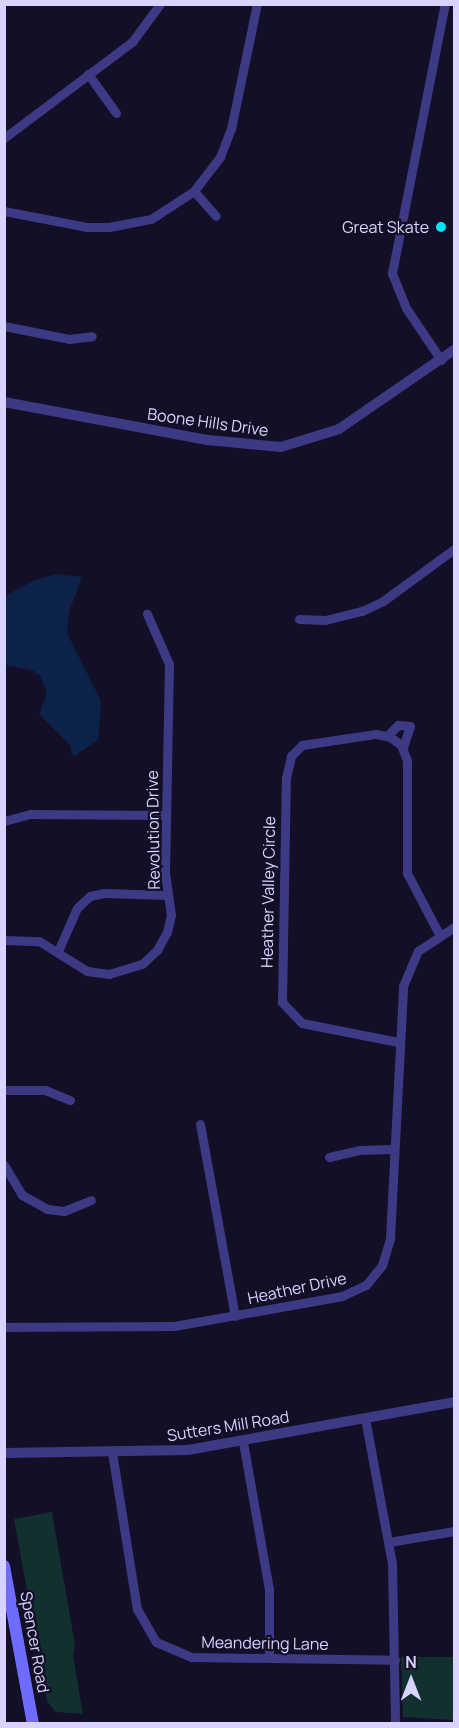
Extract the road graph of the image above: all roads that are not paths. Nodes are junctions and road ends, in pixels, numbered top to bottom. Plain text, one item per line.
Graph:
1 (160, 4) edge
2 (445, 4) edge
3 (255, 5) edge
4 (88, 74) junction
5 (116, 113) dead end
6 (4, 138) edge
7 (194, 191) junction
8 (4, 211) edge
9 (216, 216) dead end
10 (4, 326) edge
11 (92, 336) dead end
12 (454, 350) edge
13 (441, 360) junction
14 (4, 402) edge
15 (454, 549) edge
16 (147, 614) dead end
17 (300, 619) dead end
18 (387, 736) junction
19 (403, 748) junction
20 (166, 815) junction
21 (4, 821) edge
22 (168, 895) junction
23 (454, 927) edge
24 (439, 934) junction
25 (4, 940) edge
26 (58, 951) junction
27 (398, 1042) junction
28 (4, 1090) edge
29 (70, 1100) dead end
30 (200, 1124) dead end
31 (392, 1149) junction
32 (329, 1156) dead end
33 (4, 1165) edge
34 (91, 1200) dead end
35 (235, 1316) junction
36 (4, 1327) edge
37 (454, 1402) edge
38 (365, 1418) junction
39 (243, 1442) junction
40 (112, 1452) junction
41 (4, 1454) edge
42 (454, 1531) edge
43 (389, 1542) junction
44 (4, 1566) edge
45 (269, 1658) junction
46 (395, 1660) junction
47 (33, 1724) edge
48 (395, 1724) edge

1 - 4 street
2 - 13 street
3 - 7 street
4 - 5 street
4 - 6 street
7 - 8 street
7 - 9 street
10 - 11 street
12 - 13 street, Boone Hills Drive
13 - 14 street, Boone Hills Drive
15 - 17 street
16 - 20 street, Revolution Drive
18 - 19 street
18 - 19 street, Heather Valley Circle
18 - 27 street, Heather Valley Circle
19 - 24 street, Heather Valley Circle
20 - 21 street
20 - 22 street, Revolution Drive
22 - 26 street
22 - 26 street, Revolution Drive
23 - 24 street, Heather Drive
24 - 27 street, Heather Drive
25 - 26 street, Revolution Drive
27 - 31 street, Heather Drive
28 - 29 street
30 - 35 street
31 - 32 street
31 - 35 street, Heather Drive
33 - 34 street
35 - 36 street, Heather Drive
37 - 38 street, Sutters Mill Road
38 - 39 street, Sutters Mill Road
38 - 43 street
39 - 40 street, Sutters Mill Road
39 - 45 street
40 - 41 street, Sutters Mill Road
40 - 45 street, Meandering Lane
42 - 43 street
43 - 46 street
44 - 47 main road, Spencer Road
45 - 46 street, Meandering Lane
46 - 48 street

